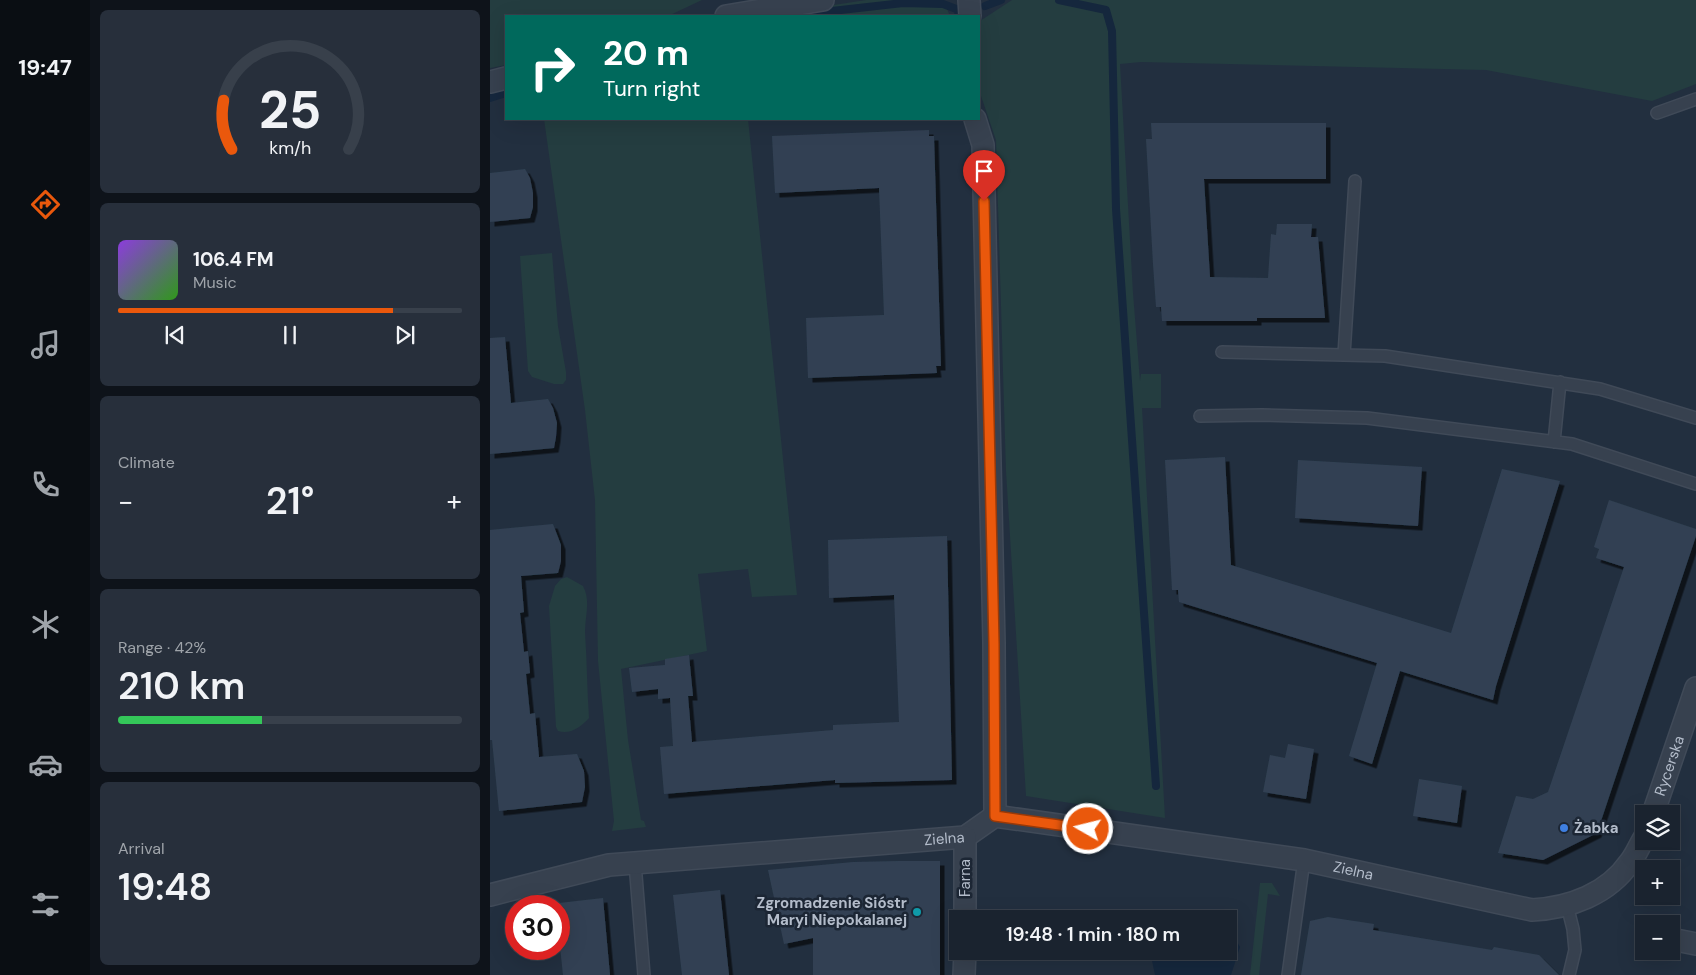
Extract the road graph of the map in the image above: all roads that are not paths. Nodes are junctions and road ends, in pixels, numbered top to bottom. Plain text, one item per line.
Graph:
1 (823, 0) edge
2 (969, 0) edge
3 (732, 15) edge
4 (970, 15) edge
5 (505, 78) edge
6 (490, 82) edge
7 (1696, 99) edge
8 (1657, 113) dead end
9 (975, 120) edge
10 (1355, 181) dead end
11 (1222, 352) dead end
12 (1344, 355) junction
13 (1560, 382) junction
14 (1200, 416) dead end
15 (1696, 418) edge
16 (1554, 442) junction
17 (1696, 484) edge
18 (1696, 688) edge
19 (1656, 805) edge
20 (995, 816) junction
21 (965, 837) junction
22 (1637, 850) edge
23 (1304, 860) junction
24 (635, 863) junction
25 (490, 895) edge
26 (1567, 906) junction
27 (965, 910) edge
28 (1680, 941) edge
29 (1696, 944) edge
30 (964, 960) edge
31 (644, 975) edge
32 (964, 975) edge
33 (1288, 975) edge
34 (1569, 975) edge

1 - 3 street
2 - 4 street
5 - 6 street
7 - 8 lane
9 - 20 street
10 - 12 lane
11 - 12 lane
12 - 13 lane
13 - 15 lane
13 - 16 lane
14 - 16 lane
16 - 17 lane
18 - 19 street, Rycerska
20 - 21 street, Zielna
20 - 23 street, Zielna
21 - 24 street, Zielna
21 - 27 street, Farna
22 - 26 street
23 - 26 street, Zielna
23 - 33 lane
24 - 25 street, Zielna
24 - 31 lane
26 - 34 lane
28 - 29 street
30 - 32 street

